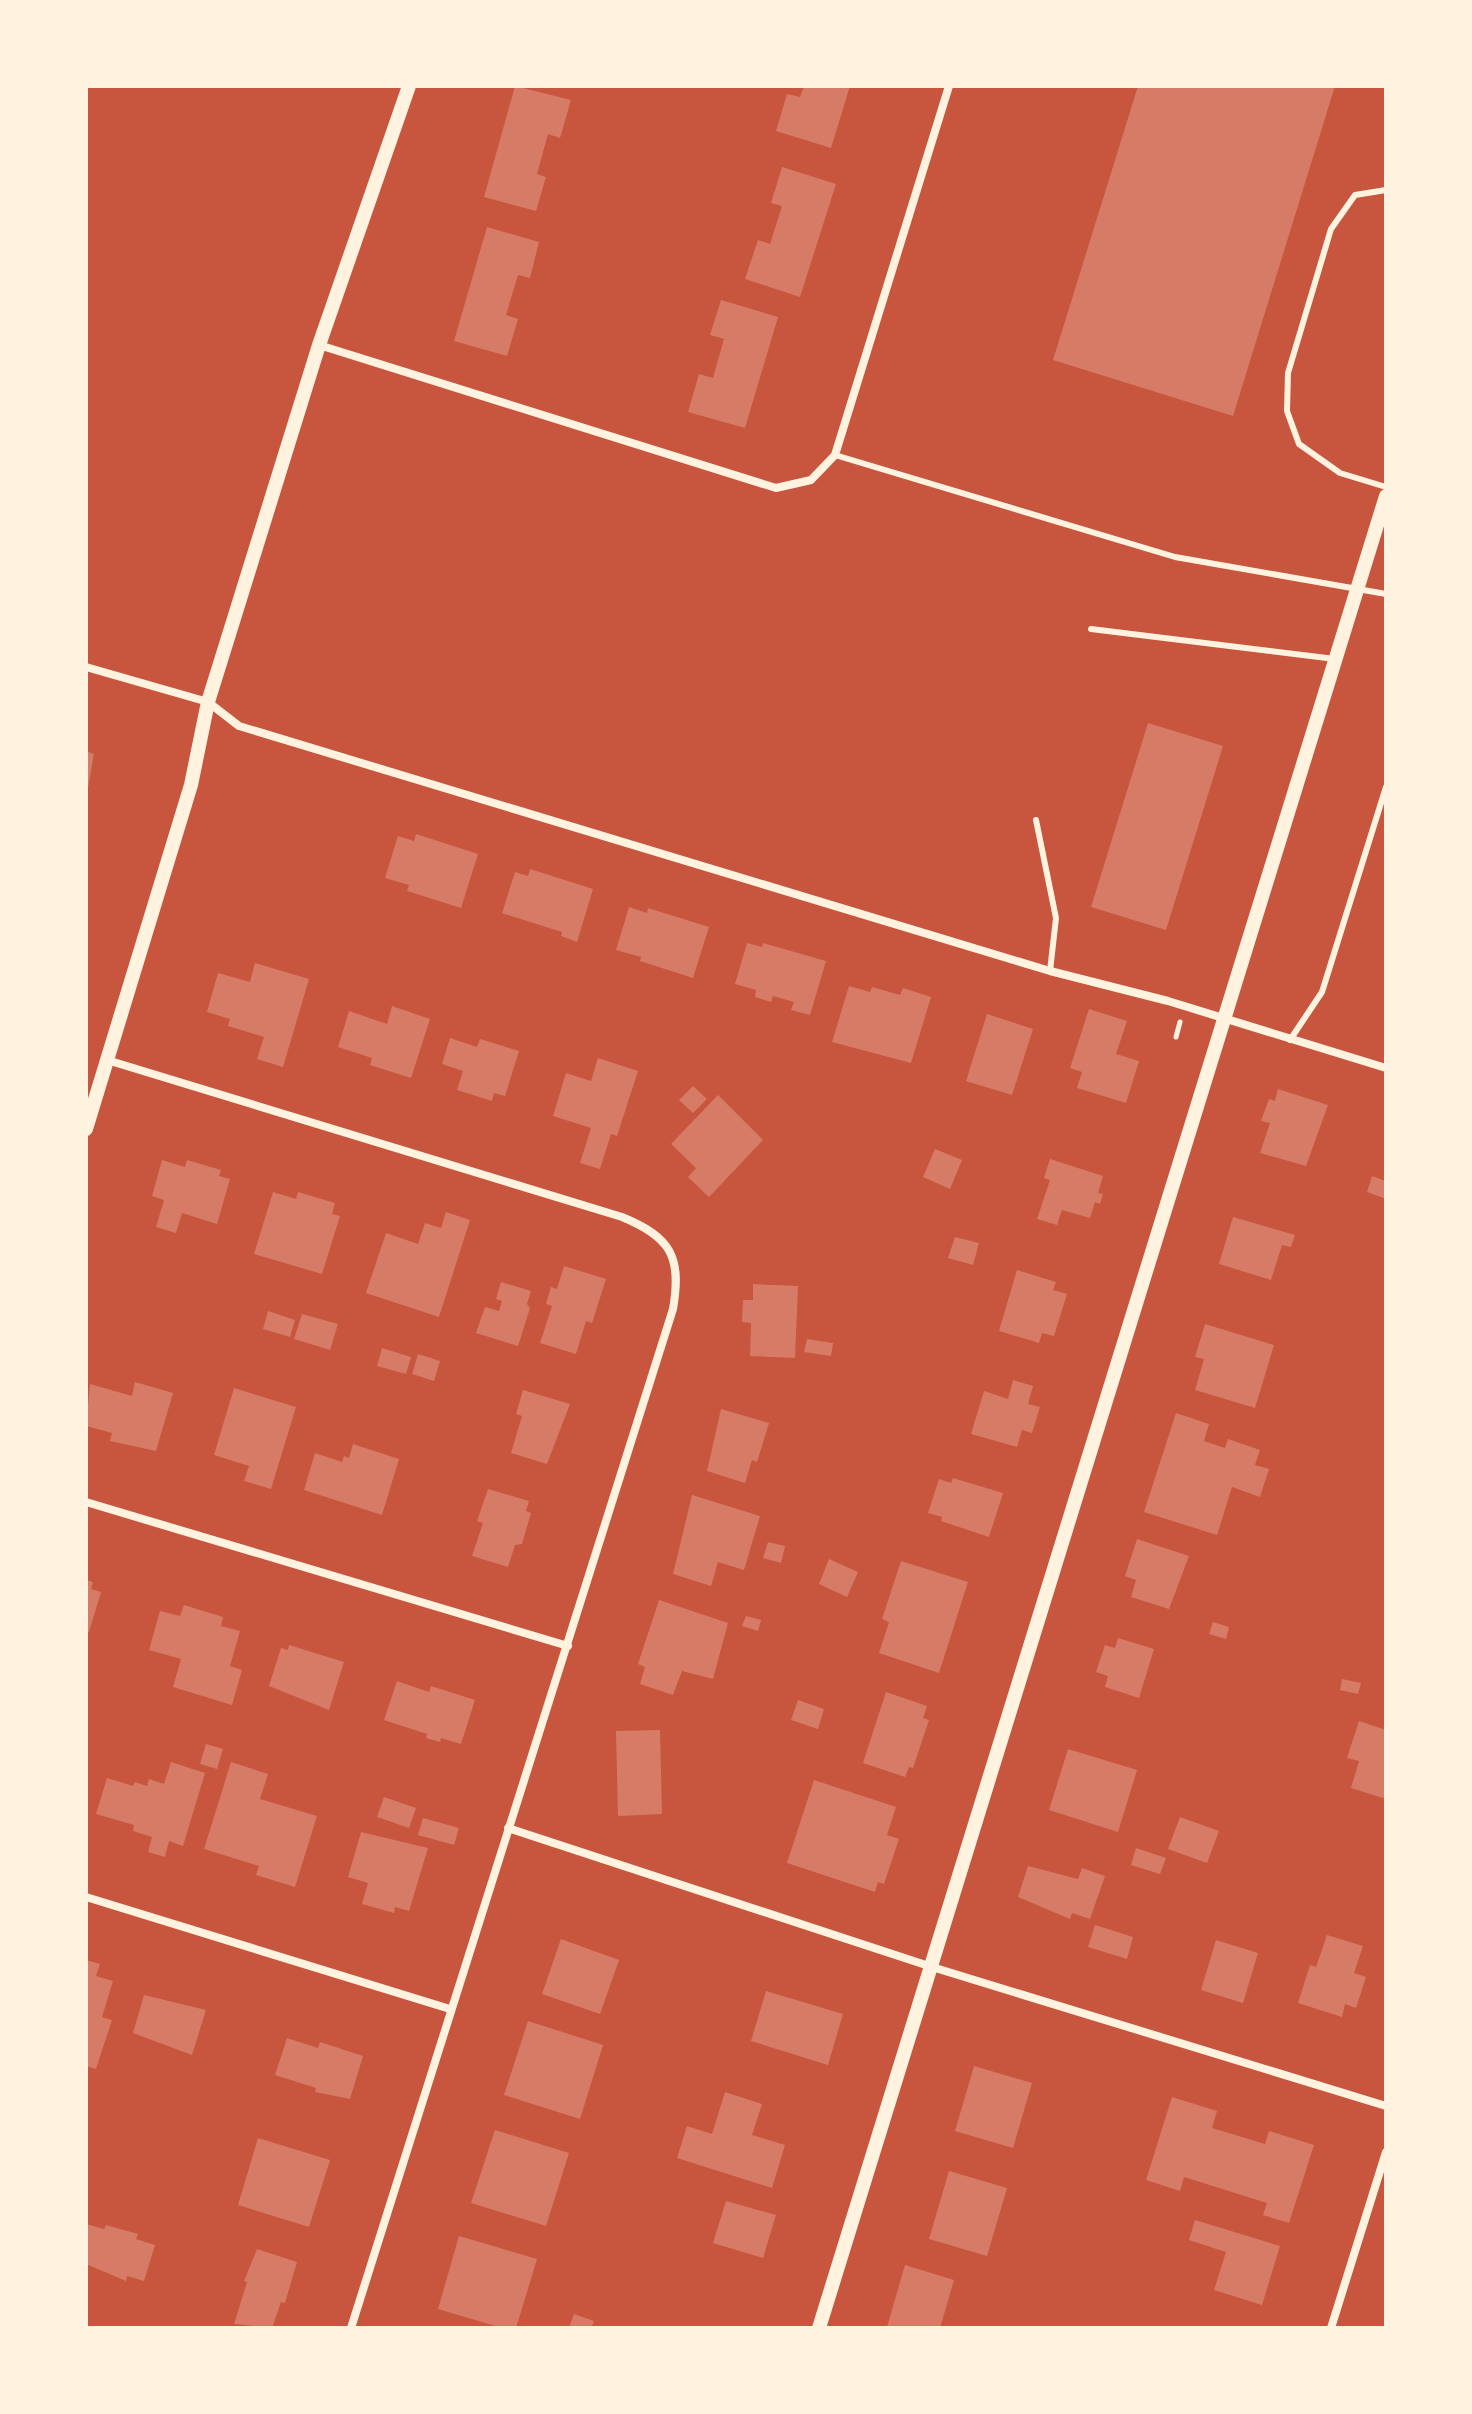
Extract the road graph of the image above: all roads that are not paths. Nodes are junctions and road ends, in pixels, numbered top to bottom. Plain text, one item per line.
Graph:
1 (409, 86) edge
2 (949, 86) edge
3 (1386, 190) edge
4 (319, 345) junction
5 (835, 455) junction
6 (1386, 487) edge
7 (1386, 496) edge
8 (1356, 591) junction
9 (1386, 594) edge
10 (1091, 629) dead end
11 (1335, 659) junction
12 (86, 667) edge
13 (208, 702) junction
14 (1386, 787) edge
15 (1036, 820) dead end
16 (1050, 971) junction
17 (1226, 1020) junction
18 (1290, 1041) junction
19 (107, 1060) junction
20 (1386, 1068) edge
21 (86, 1129) edge
22 (86, 1502) edge
23 (568, 1646) junction
24 (508, 1828) junction
25 (86, 1897) edge
26 (932, 1967) junction
27 (450, 2009) junction
28 (1386, 2106) edge
29 (1386, 2152) edge
30 (351, 2328) edge
31 (819, 2328) edge
32 (1331, 2328) edge

1 - 4 street
2 - 5 street
3 - 6 lane
4 - 5 street
4 - 13 street
5 - 8 lane
7 - 8 street
8 - 9 lane
8 - 11 street
10 - 11 lane
11 - 17 street
12 - 13 street
13 - 16 street
13 - 19 street
14 - 18 lane
15 - 16 lane
16 - 17 street
17 - 18 street
17 - 26 street
18 - 20 street
19 - 21 street
19 - 23 street
22 - 23 street
23 - 24 street
24 - 26 street
24 - 27 street
25 - 27 street
26 - 28 street
26 - 31 street
27 - 30 street
29 - 32 street

